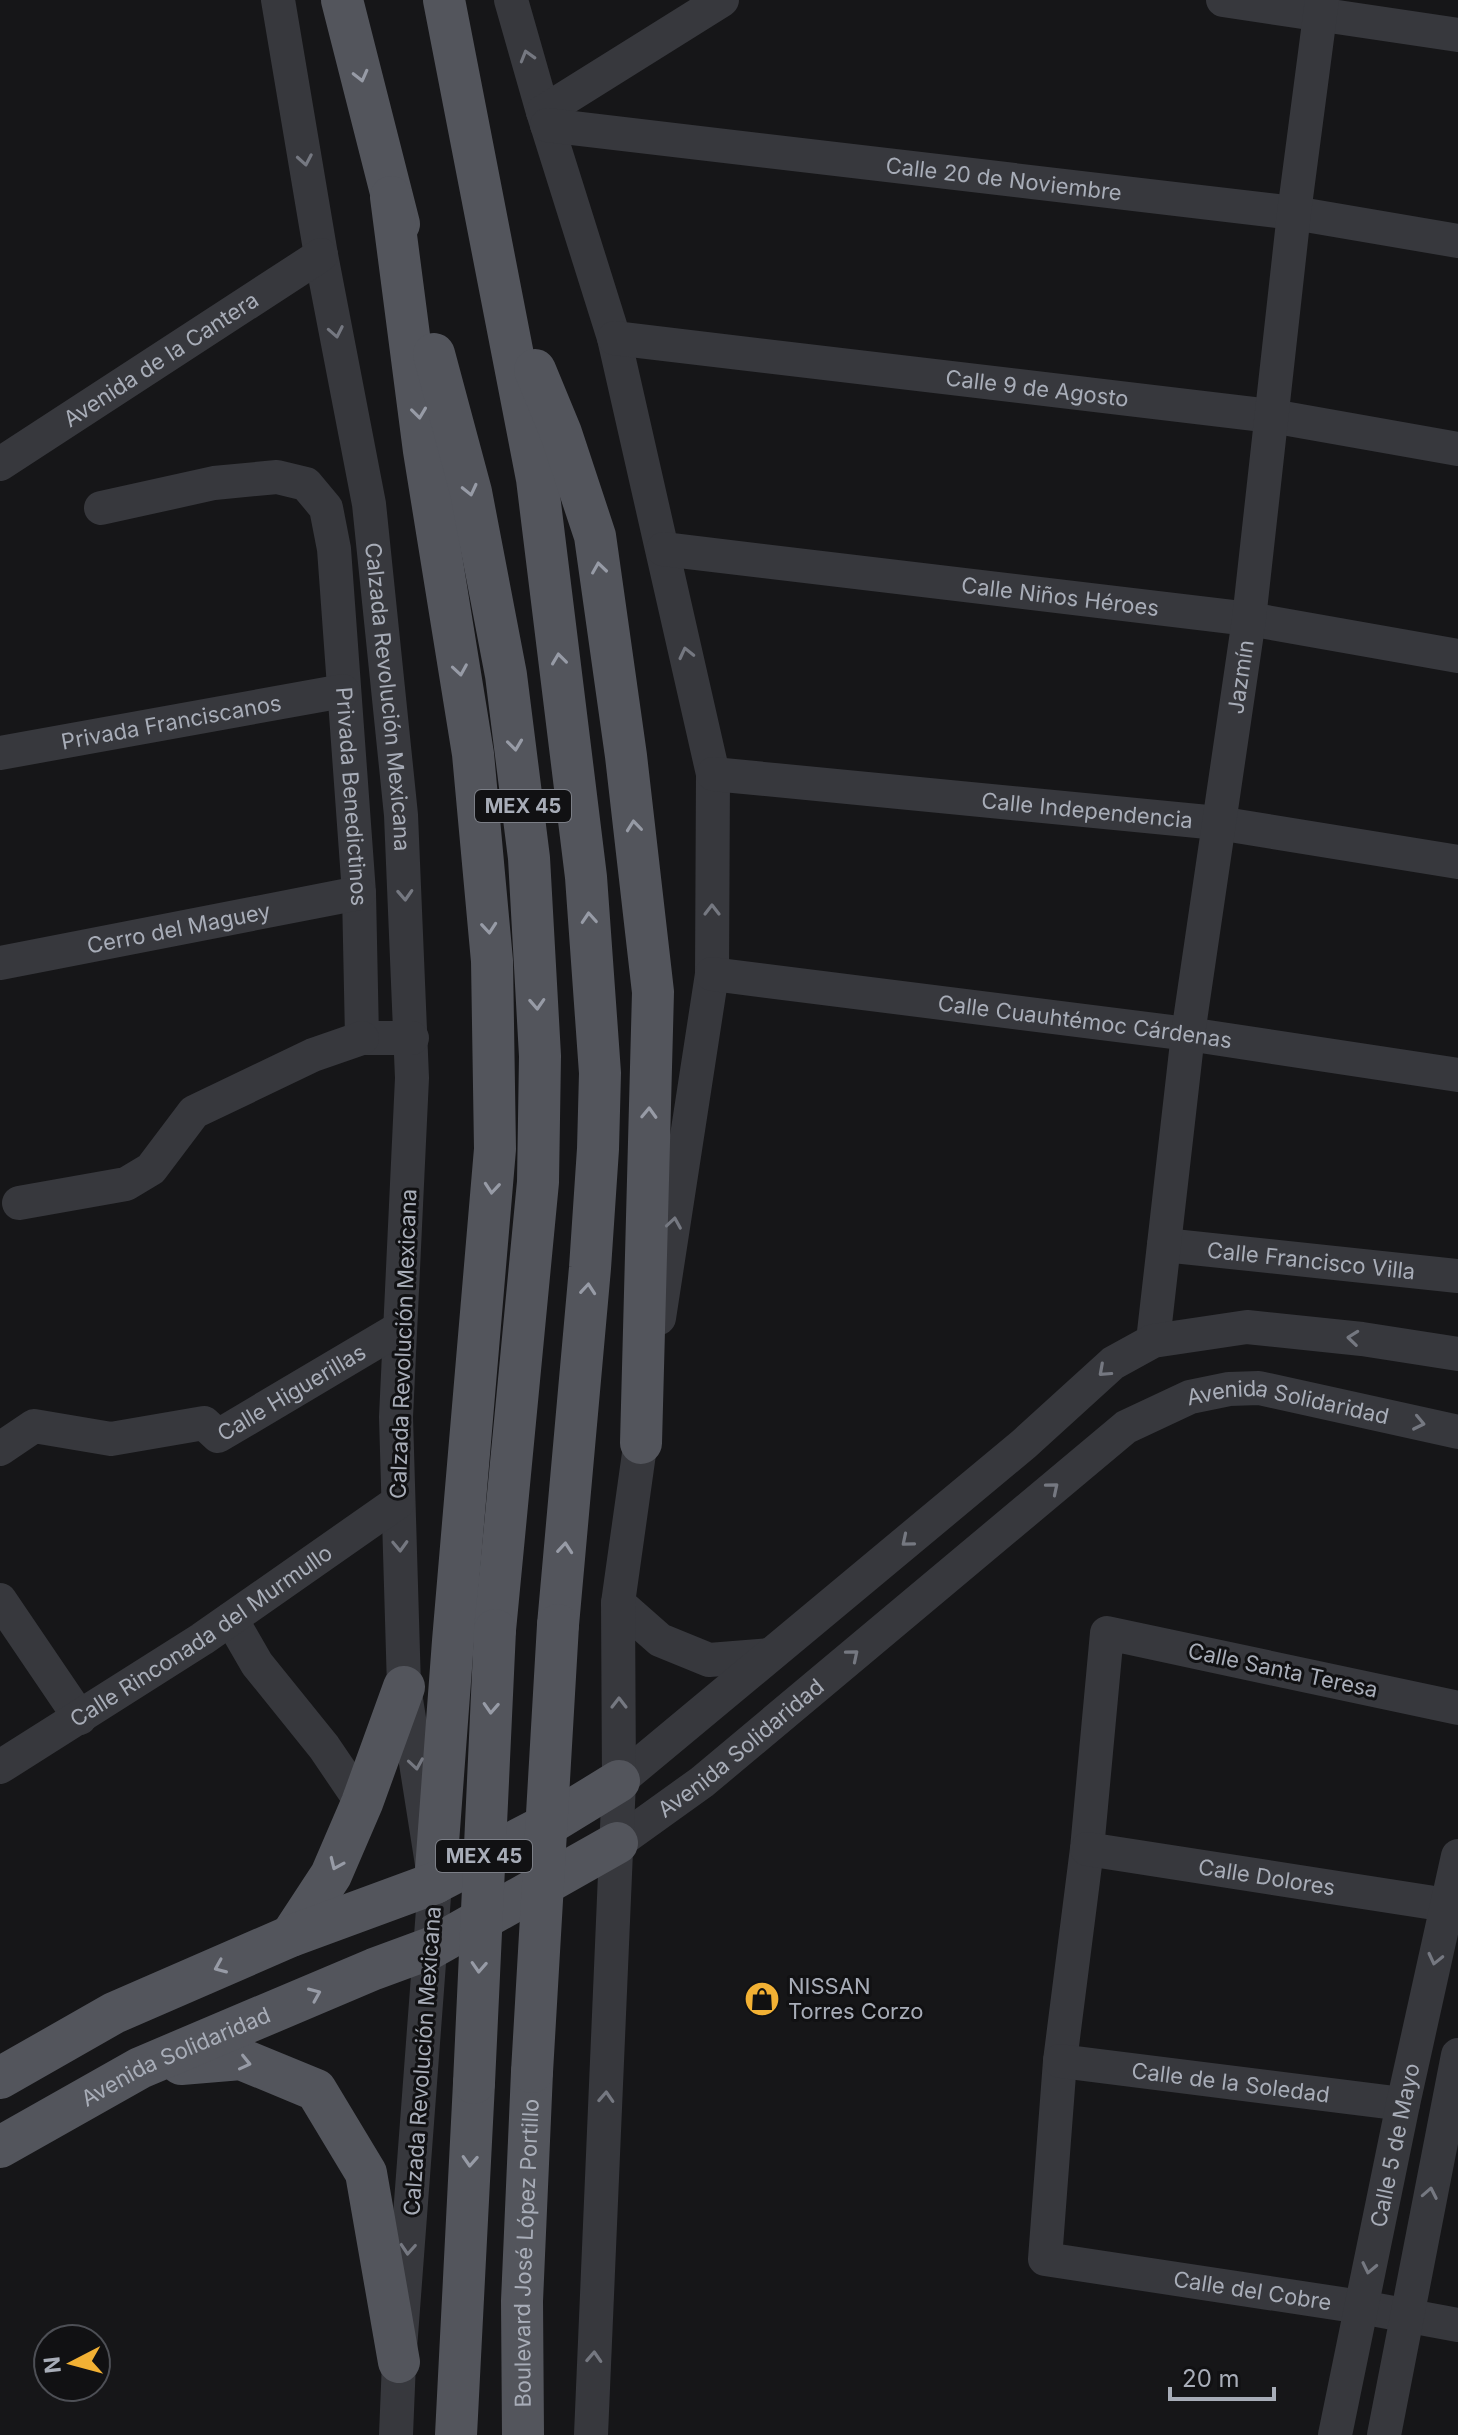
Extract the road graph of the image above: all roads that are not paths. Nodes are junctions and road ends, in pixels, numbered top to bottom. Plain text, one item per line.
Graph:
1 (278, 0) edge
2 (342, 0) edge
3 (444, 0) edge
4 (511, 0) edge
5 (722, 0) edge
6 (1223, 0) edge
7 (1321, 7) edge
8 (1458, 35) edge
9 (545, 118) junction
10 (391, 197) junction
11 (1294, 213) junction
12 (1458, 241) edge
13 (321, 255) junction
14 (501, 287) junction
15 (614, 338) junction
16 (1272, 416) junction
17 (1458, 449) edge
18 (0, 464) edge
19 (101, 508) dead end
20 (663, 549) junction
21 (1249, 619) junction
22 (1458, 656) edge
23 (343, 691) junction
24 (0, 753) edge
25 (713, 774) junction
26 (1218, 823) junction
27 (1458, 862) edge
28 (359, 893) junction
29 (0, 963) edge
30 (712, 974) junction
31 (1188, 1034) junction
32 (362, 1038) junction
33 (412, 1038) junction
34 (1458, 1075) edge
35 (19, 1203) dead end
36 (1164, 1245) junction
37 (1458, 1276) edge
38 (400, 1328) junction
39 (1153, 1341) junction
40 (1458, 1354) edge
41 (1458, 1432) edge
42 (641, 1443) junction
43 (0, 1449) edge
44 (398, 1502) junction
45 (0, 1600) edge
46 (618, 1603) junction
47 (231, 1619) junction
48 (770, 1655) junction
49 (404, 1687) junction
50 (1458, 1708) edge
51 (80, 1718) junction
52 (0, 1767) edge
53 (619, 1781) junction
54 (362, 1803) junction
55 (617, 1843) junction
56 (1087, 1849) junction
57 (1458, 1856) edge
58 (435, 1883) junction
59 (1447, 1905) junction
60 (291, 1936) junction
61 (431, 1948) junction
62 (1458, 2055) edge
63 (1060, 2061) junction
64 (140, 2068) junction
65 (0, 2078) edge
66 (1403, 2104) junction
67 (1452, 2110) edge
68 (0, 2147) edge
69 (1361, 2307) junction
70 (1407, 2315) junction
71 (1458, 2325) edge
72 (399, 2362) junction
73 (396, 2435) edge
74 (456, 2435) edge
75 (523, 2435) edge
76 (591, 2435) edge
77 (1335, 2435) edge
78 (1384, 2435) edge

1 -> 13 street, Calzada Revolución Mexicana
2 -> 10 main road, MEX 45
3 - 14 main road, MEX 45
9 -> 4 street
5 - 9 street
6 - 7 street
7 - 8 street
7 - 11 street, Jazmín
9 - 11 street, Calle 20 de Noviembre
9 - 15 street
10 -> 58 main road
10 -> 74 main road, MEX 45, bridge
11 - 12 street, Calle 20 de Noviembre
11 - 16 street, Jazmín
13 - 18 street, Avenida de la Cantera
13 -> 33 street, Calzada Revolución Mexicana
42 -> 14 main road
75 -> 14 main road, Boulevard José López Portillo / MEX 45, bridge
15 - 16 street, Calle 9 de Agosto
15 - 20 street
16 - 17 street, Calle 9 de Agosto
16 - 21 street, Jazmín
19 - 23 street, Privada Benedictinos
20 - 21 street, Calle Niños Héroes
25 -> 20 street
21 - 22 street, Calle Niños Héroes
21 - 26 street, Jazmín
23 - 24 street, Privada Franciscanos
23 - 28 street, Privada Benedictinos
25 - 26 street, Calle Independencia
30 -> 25 street
26 - 27 street, Calle Independencia
26 - 31 street, Jazmín
28 - 29 street, Cerro del Maguey
28 - 32 street, Privada Benedictinos
30 - 31 street, Calle Cuauhtémoc Cárdenas
42 -> 30 street
31 - 34 street, Calle Cuauhtémoc Cárdenas
31 - 36 street, Jazmín
32 - 33 street
32 - 35 street
33 - 38 street, Calzada Revolución Mexicana
36 - 37 street, Calle Francisco Villa
36 - 39 street, Jazmín
38 - 43 street, Calle Higuerillas
38 - 44 street, Calzada Revolución Mexicana
40 -> 39 street
39 -> 48 street
55 -> 41 street, Avenida Solidaridad
42 - 46 street
44 - 47 street, Calle Rinconada del Murmullo
44 -> 49 street, Calzada Revolución Mexicana
45 - 51 street
46 - 48 street
53 -> 46 street
47 - 51 street, Calle Rinconada del Murmullo
47 - 54 street
48 - 53 street
49 - 54 main road
49 -> 58 street, Calzada Revolución Mexicana
50 - 56 street, Calle Santa Teresa
51 - 52 street, Calle Rinconada del Murmullo
53 - 55 street
53 - 58 main road
54 -> 60 main road
55 - 61 main road, Avenida Solidaridad
76 -> 55 street
56 - 59 street, Calle Dolores
56 - 63 street
57 - 59 street, Calle 5 de Mayo
58 - 60 main road
58 - 61 street, Calzada Revolución Mexicana
59 -> 66 street, Calle 5 de Mayo
60 -> 65 main road
64 -> 61 main road, Avenida Solidaridad
61 -> 72 street, Calzada Revolución Mexicana
62 - 67 street, Calle 5 de Mayo
63 - 66 street, Calle de la Soledad
63 - 69 street, Calle del Cobre
64 - 68 main road, Avenida Solidaridad
64 -> 72 main road
66 -> 69 street, Calle 5 de Mayo
70 -> 67 street, Calle 5 de Mayo
69 - 70 street, Calle del Cobre
69 - 77 street, Calle 5 de Mayo
70 - 71 street, Calle del Cobre
70 - 78 street, Calle 5 de Mayo
72 - 73 street, Calzada Revolución Mexicana

